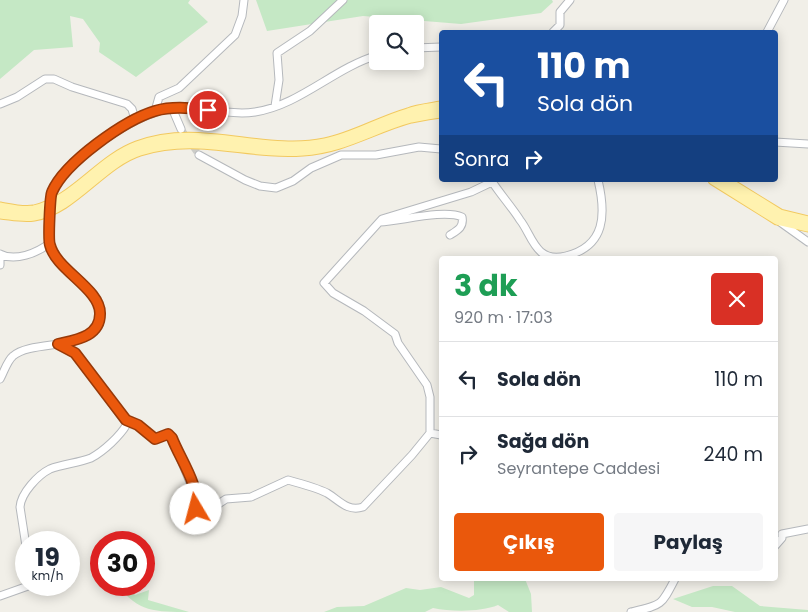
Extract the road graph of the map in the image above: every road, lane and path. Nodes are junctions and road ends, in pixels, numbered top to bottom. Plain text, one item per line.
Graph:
1 (244, 0) edge
2 (343, 0) edge
3 (570, 0) edge
4 (784, 0) edge
5 (556, 30) edge
6 (768, 30) edge
7 (439, 42) edge
8 (424, 47) joint
9 (439, 47) edge
10 (369, 59) edge
11 (0, 104) edge
12 (275, 106) junction
13 (439, 106) edge
14 (172, 108) junction
15 (155, 111) junction
16 (439, 113) edge
17 (135, 120) junction
18 (181, 129) tunnel mouth
19 (778, 142) edge
20 (808, 144) edge
21 (439, 149) edge
22 (199, 155) tunnel mouth
23 (489, 182) edge
24 (492, 182) edge
25 (598, 182) edge
26 (716, 182) edge
27 (728, 182) edge
28 (51, 206) junction
29 (0, 207) edge
30 (0, 214) edge
31 (776, 219) junction
32 (808, 221) edge
33 (379, 222) junction
34 (808, 227) edge
35 (450, 234) dead end
36 (808, 242) edge
37 (50, 243) junction
38 (0, 254) edge
39 (552, 256) edge
40 (565, 256) edge
41 (0, 265) edge
42 (58, 344) junction
43 (0, 379) edge
44 (126, 420) junction
45 (430, 433) junction
46 (439, 435) edge
47 (808, 529) edge
48 (24, 531) edge
49 (779, 532) edge
50 (778, 543) edge
51 (674, 581) edge
52 (15, 591) edge
53 (0, 596) edge
54 (631, 612) edge

1 - 15 street
2 - 12 street
3 - 5 street
4 - 6 street
7 - 8 street
8 - 9 street
10 - 12 street
11 - 17 street
12 - 14 street
13 - 28 main road
14 - 15 street
14 - 18 street
15 - 17 street
16 - 28 main road
17 - 28 street
19 - 20 street
21 - 22 street
23 - 33 street
24 - 39 street
25 - 40 street
26 - 31 main road
27 - 32 main road
28 - 29 main road
28 - 30 main road
28 - 37 street
31 - 34 main road
31 - 36 street
33 - 35 street
33 - 45 street
37 - 38 street
37 - 42 street
38 - 41 street
42 - 43 street
42 - 44 street
44 - 45 street
44 - 48 street
45 - 46 street
47 - 49 street
49 - 50 street
51 - 54 street
52 - 53 street

